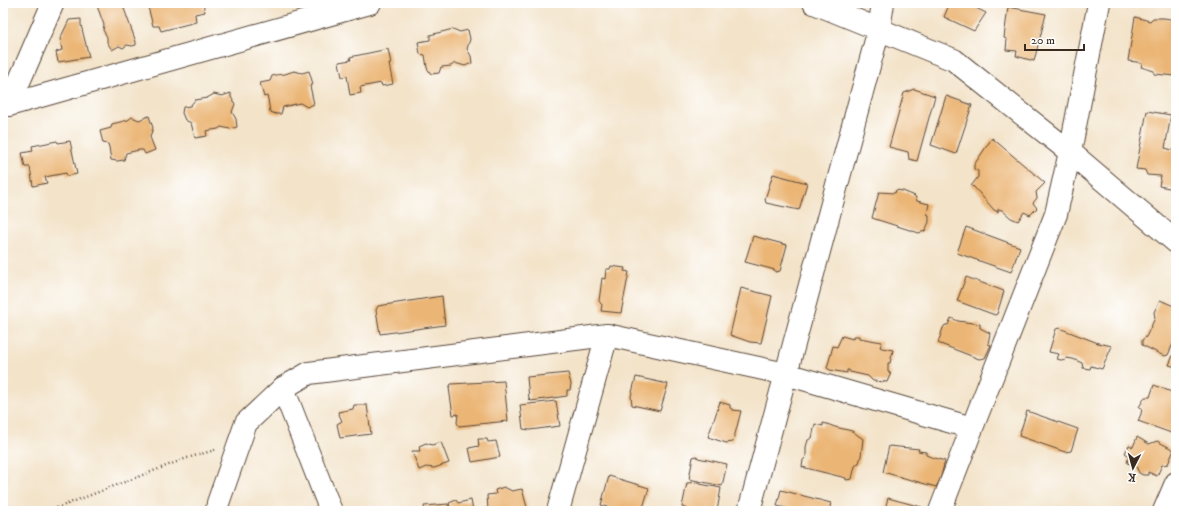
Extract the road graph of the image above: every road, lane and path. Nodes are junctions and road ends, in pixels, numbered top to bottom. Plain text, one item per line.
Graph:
1 (53, 3) edge
2 (370, 3) edge
3 (814, 3) edge
4 (883, 3) edge
5 (1099, 3) edge
6 (343, 6) edge
7 (879, 28) junction
8 (6, 105) edge
9 (1070, 152) junction
10 (1176, 242) edge
11 (607, 335) junction
12 (786, 374) junction
13 (284, 388) junction
14 (972, 428) junction
15 (239, 443) junction
16 (1176, 483) edge
17 (50, 511) edge
18 (217, 511) edge
19 (331, 511) edge
20 (558, 511) edge
21 (749, 511) edge
22 (940, 511) edge
23 (1164, 511) edge

1 - 8 street
2 - 6 street
3 - 7 street
4 - 7 street
5 - 9 street
6 - 8 street
7 - 9 street
7 - 12 street
9 - 10 street
9 - 14 street
11 - 12 street
11 - 13 street
11 - 20 street
12 - 14 street
12 - 21 street
13 - 15 street
13 - 19 street
14 - 22 street
15 - 17 path
15 - 18 street
16 - 23 street

